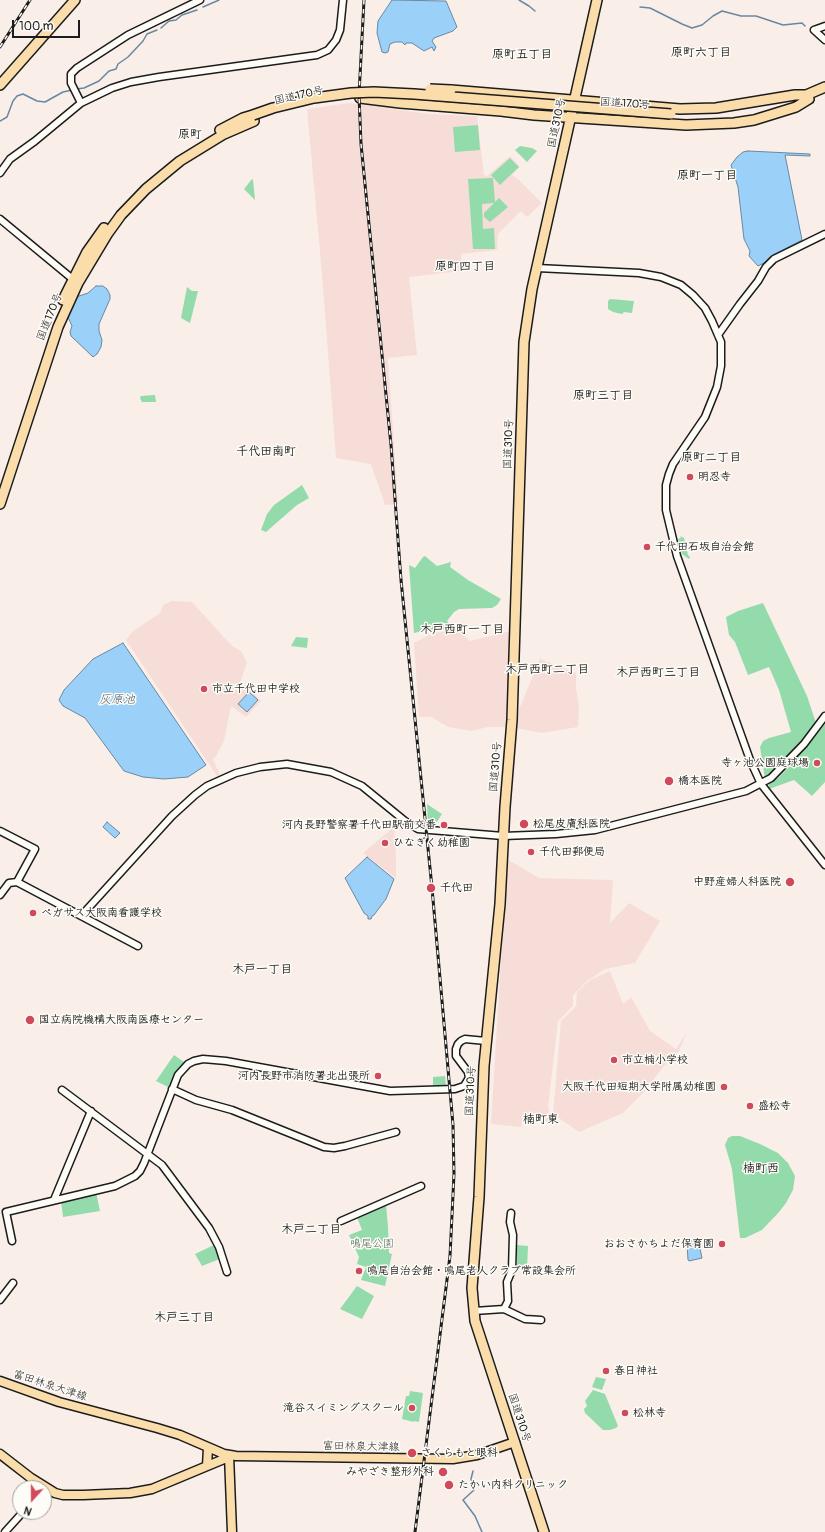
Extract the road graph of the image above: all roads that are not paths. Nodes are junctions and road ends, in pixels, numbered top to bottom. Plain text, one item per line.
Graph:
1 (75, 0) edge
2 (200, 0) edge
3 (343, 0) edge
4 (597, 0) edge
5 (825, 26) edge
6 (825, 40) edge
7 (0, 85) edge
8 (825, 87) edge
9 (351, 93) junction
10 (825, 93) edge
11 (809, 97) junction
12 (360, 98) junction
13 (574, 100) junction
14 (81, 104) junction
15 (671, 116) junction
16 (254, 118) junction
17 (570, 118) junction
18 (0, 173) edge
19 (0, 219) edge
20 (825, 234) edge
21 (537, 268) junction
22 (75, 281) junction
23 (718, 335) junction
24 (0, 485) edge
25 (0, 504) edge
26 (825, 716) edge
27 (761, 784) junction
28 (0, 831) edge
29 (503, 836) junction
30 (825, 865) edge
31 (17, 882) junction
32 (0, 894) edge
33 (81, 916) junction
34 (138, 946) dead end
35 (486, 1041) junction
36 (62, 1090) dead end
37 (172, 1090) junction
38 (91, 1111) junction
39 (396, 1132) dead end
40 (147, 1153) junction
41 (422, 1186) dead end
42 (54, 1200) junction
43 (510, 1213) dead end
44 (341, 1221) dead end
45 (12, 1241) dead end
46 (227, 1272) dead end
47 (13, 1283) dead end
48 (0, 1300) edge
49 (504, 1309) junction
50 (474, 1311) junction
51 (541, 1320) dead end
52 (0, 1381) edge
53 (515, 1442) junction
54 (208, 1448) junction
55 (0, 1454) edge
56 (229, 1455) junction
57 (207, 1466) junction
58 (35, 1480) edge
59 (52, 1492) edge
60 (16, 1520) edge
61 (5, 1532) edge
62 (232, 1532) edge
63 (544, 1532) edge

1 - 7 highway
2 - 14 street
3 - 14 street
4 - 13 highway, 国道310号
5 - 6 street
8 - 11 highway, 国道170号
9 - 13 highway, bridge
9 - 15 highway, 国道170号, bridge
9 - 16 highway, 国道170号, bridge
10 - 11 highway, 国道170号
11 - 13 highway
11 - 15 highway, 国道170号
11 - 17 highway
12 - 15 highway, 国道170号
12 - 16 highway, 国道170号
12 - 17 highway
13 - 17 highway, 国道310号
14 - 18 street
16 - 22 highway, 国道170号
17 - 21 highway, 国道310号
19 - 22 street
20 - 23 street
21 - 23 street
21 - 29 highway, 国道310号
22 - 24 highway, 国道170号
22 - 25 highway, 国道170号
23 - 27 street
26 - 27 street
27 - 29 street
27 - 30 street
28 - 31 street
29 - 33 street
29 - 35 highway, 国道310号
31 - 32 street
31 - 33 street
33 - 34 street
35 - 37 street
35 - 50 highway, 国道310号
36 - 38 street
37 - 39 street
37 - 40 street
38 - 40 street
38 - 42 street
40 - 42 street
40 - 46 street
41 - 44 street
42 - 45 street
43 - 49 street
47 - 48 street
49 - 50 street
49 - 51 street
50 - 53 highway, 国道310号
52 - 54 main road, 富田林泉大津線
53 - 56 main road, 富田林泉大津線
53 - 63 highway, 国道310号
54 - 56 main road, 富田林泉大津線
54 - 57 main road
55 - 58 main road
56 - 57 main road
56 - 62 main road
57 - 59 main road
60 - 61 street

